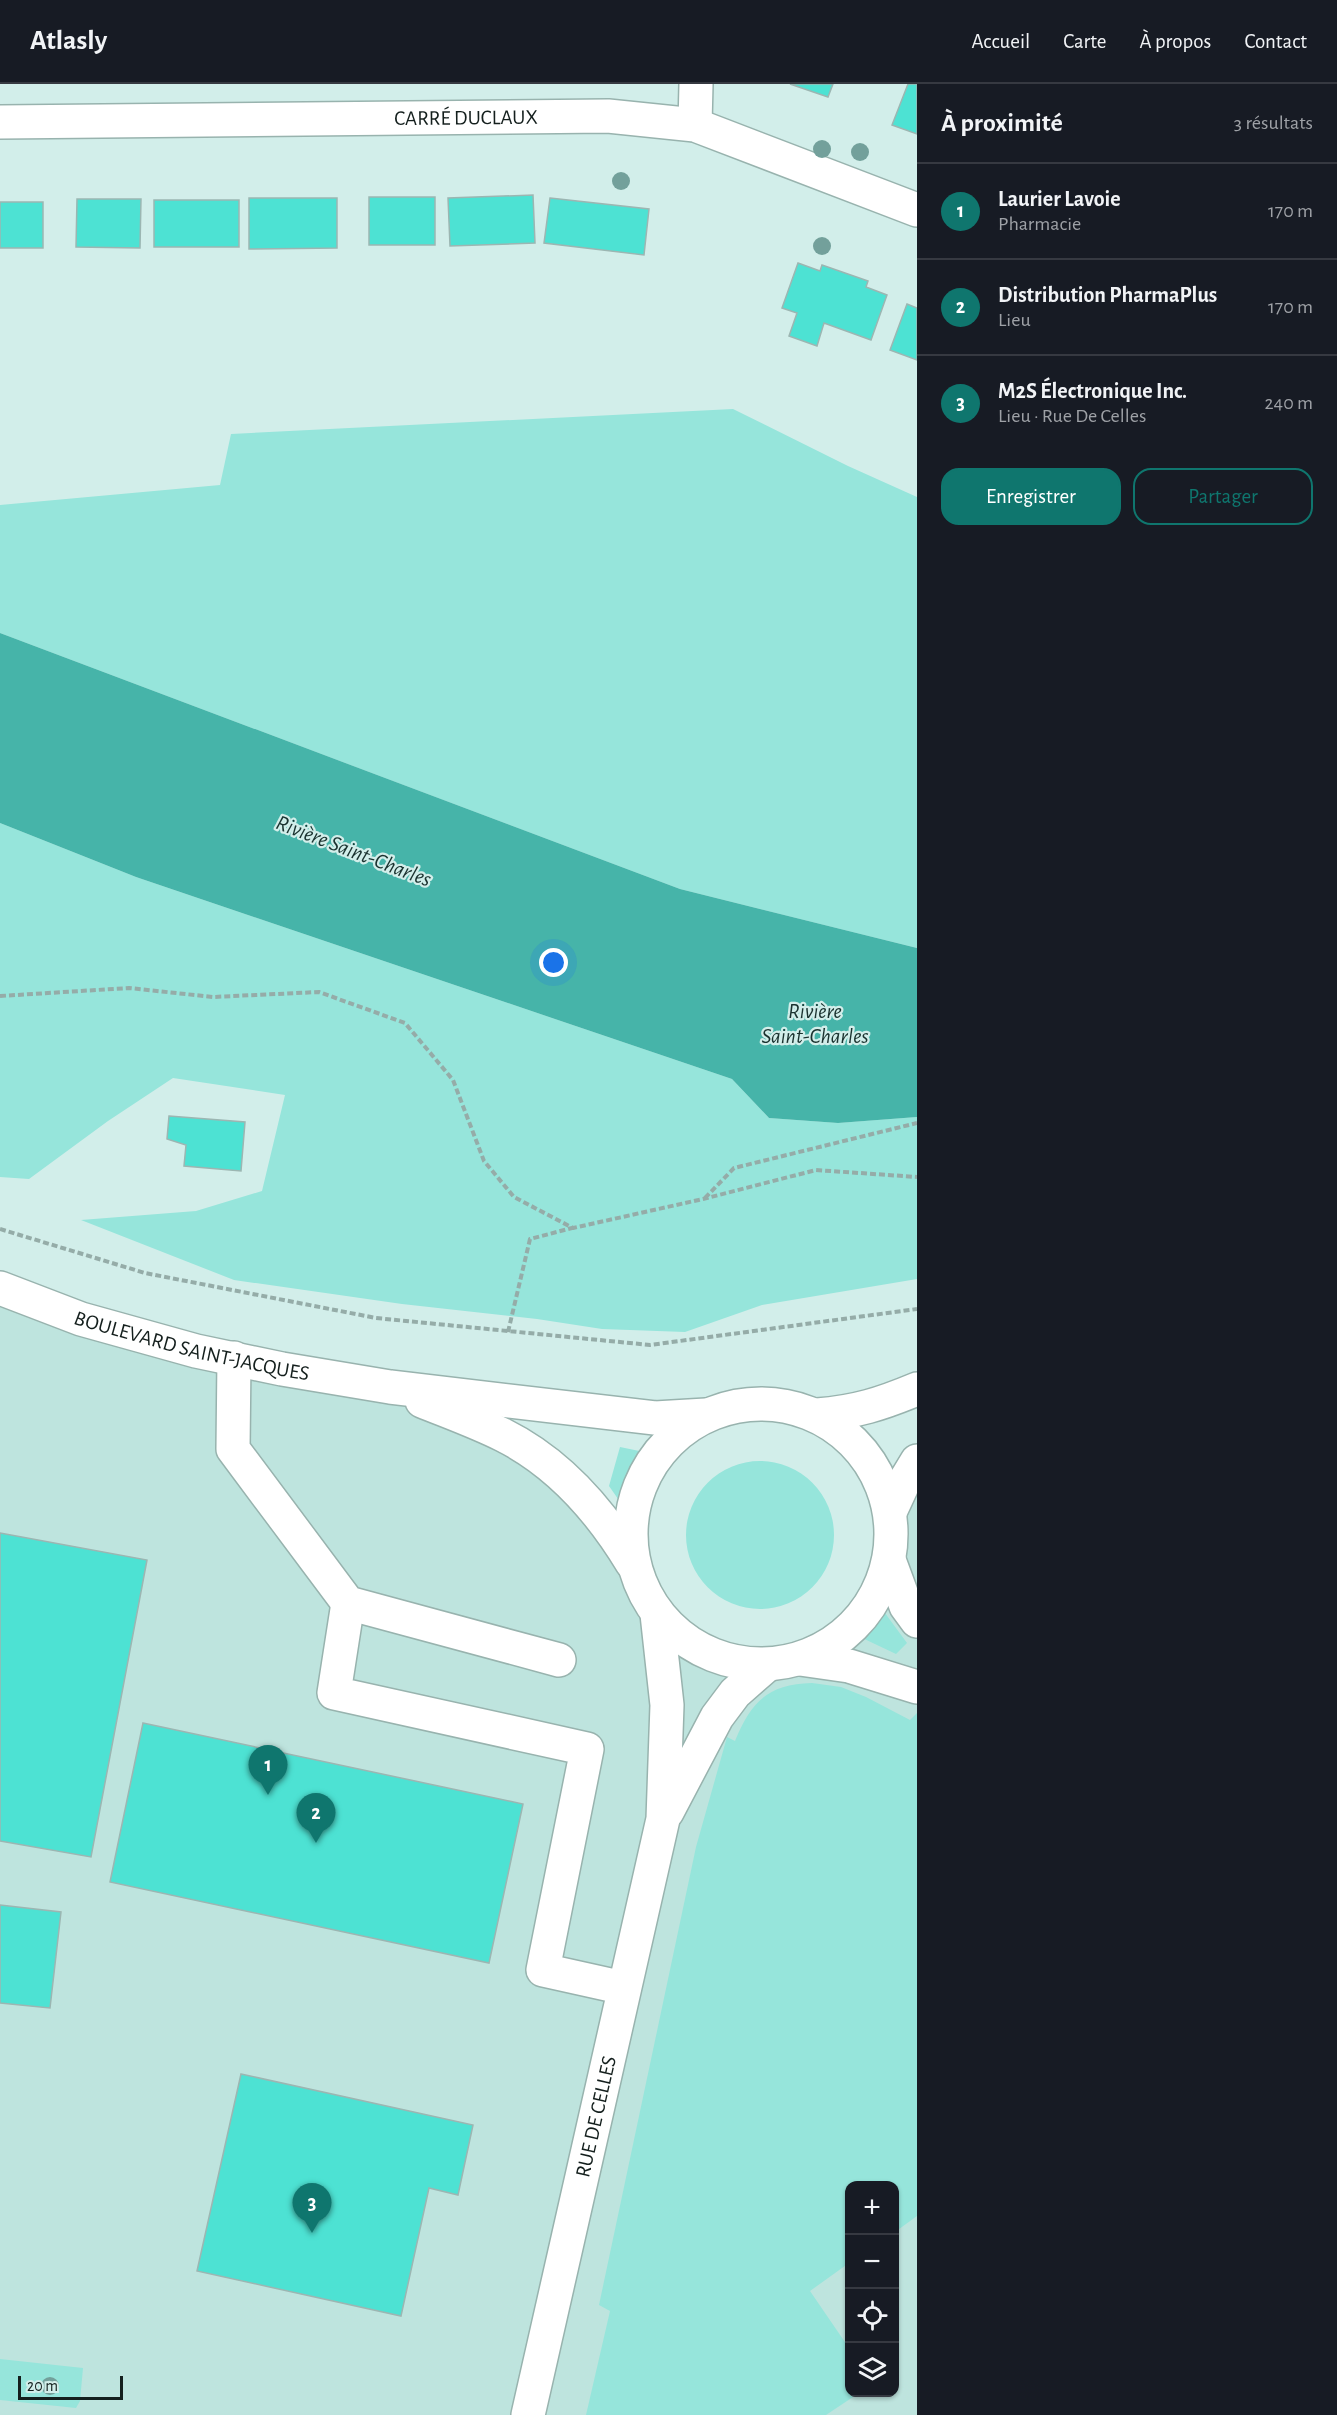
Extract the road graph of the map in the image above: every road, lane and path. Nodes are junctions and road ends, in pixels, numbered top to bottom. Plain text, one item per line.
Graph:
1 (696, 84) edge
2 (0, 122) edge
3 (694, 125) junction
4 (917, 210) edge
5 (0, 996) edge
6 (917, 1123) edge
7 (917, 1177) edge
8 (703, 1199) junction
9 (573, 1228) junction
10 (0, 1229) edge
11 (0, 1288) edge
12 (917, 1309) edge
13 (508, 1332) junction
14 (234, 1359) junction
15 (390, 1387) junction
16 (917, 1389) edge
17 (707, 1415) junction
18 (817, 1415) junction
19 (917, 1461) edge
20 (890, 1512) junction
21 (889, 1560) junction
22 (635, 1567) junction
23 (348, 1604) junction
24 (657, 1614) junction
25 (917, 1621) edge
26 (800, 1659) junction
27 (559, 1660) dead end
28 (767, 1665) junction
29 (917, 1687) edge
30 (663, 1819) junction
31 (624, 1988) junction
32 (528, 2415) edge

1 - 3 street
2 - 3 street, CARRÉ DUCLAUX
3 - 4 street, CARRÉ DUCLAUX
5 - 9 path
6 - 8 path
7 - 8 path
8 - 9 path
9 - 13 path
10 - 13 path
11 - 14 street, BOULEVARD SAINT-JACQUES
12 - 13 path
14 - 15 street, BOULEVARD SAINT-JACQUES
14 - 23 street
15 - 17 street, BOULEVARD SAINT-JACQUES
15 - 22 street, BOULEVARD SAINT-JACQUES
16 - 18 street
17 - 18 street
17 - 22 street
18 - 20 street
19 - 20 street
20 - 21 street
21 - 25 street
21 - 26 street
22 - 24 street
23 - 27 street
23 - 31 street
24 - 28 street
24 - 30 street, RUE DE CELLES
26 - 28 street
26 - 29 street
28 - 30 street, RUE DE CELLES
30 - 31 street, RUE DE CELLES
31 - 32 street, RUE DE CELLES

